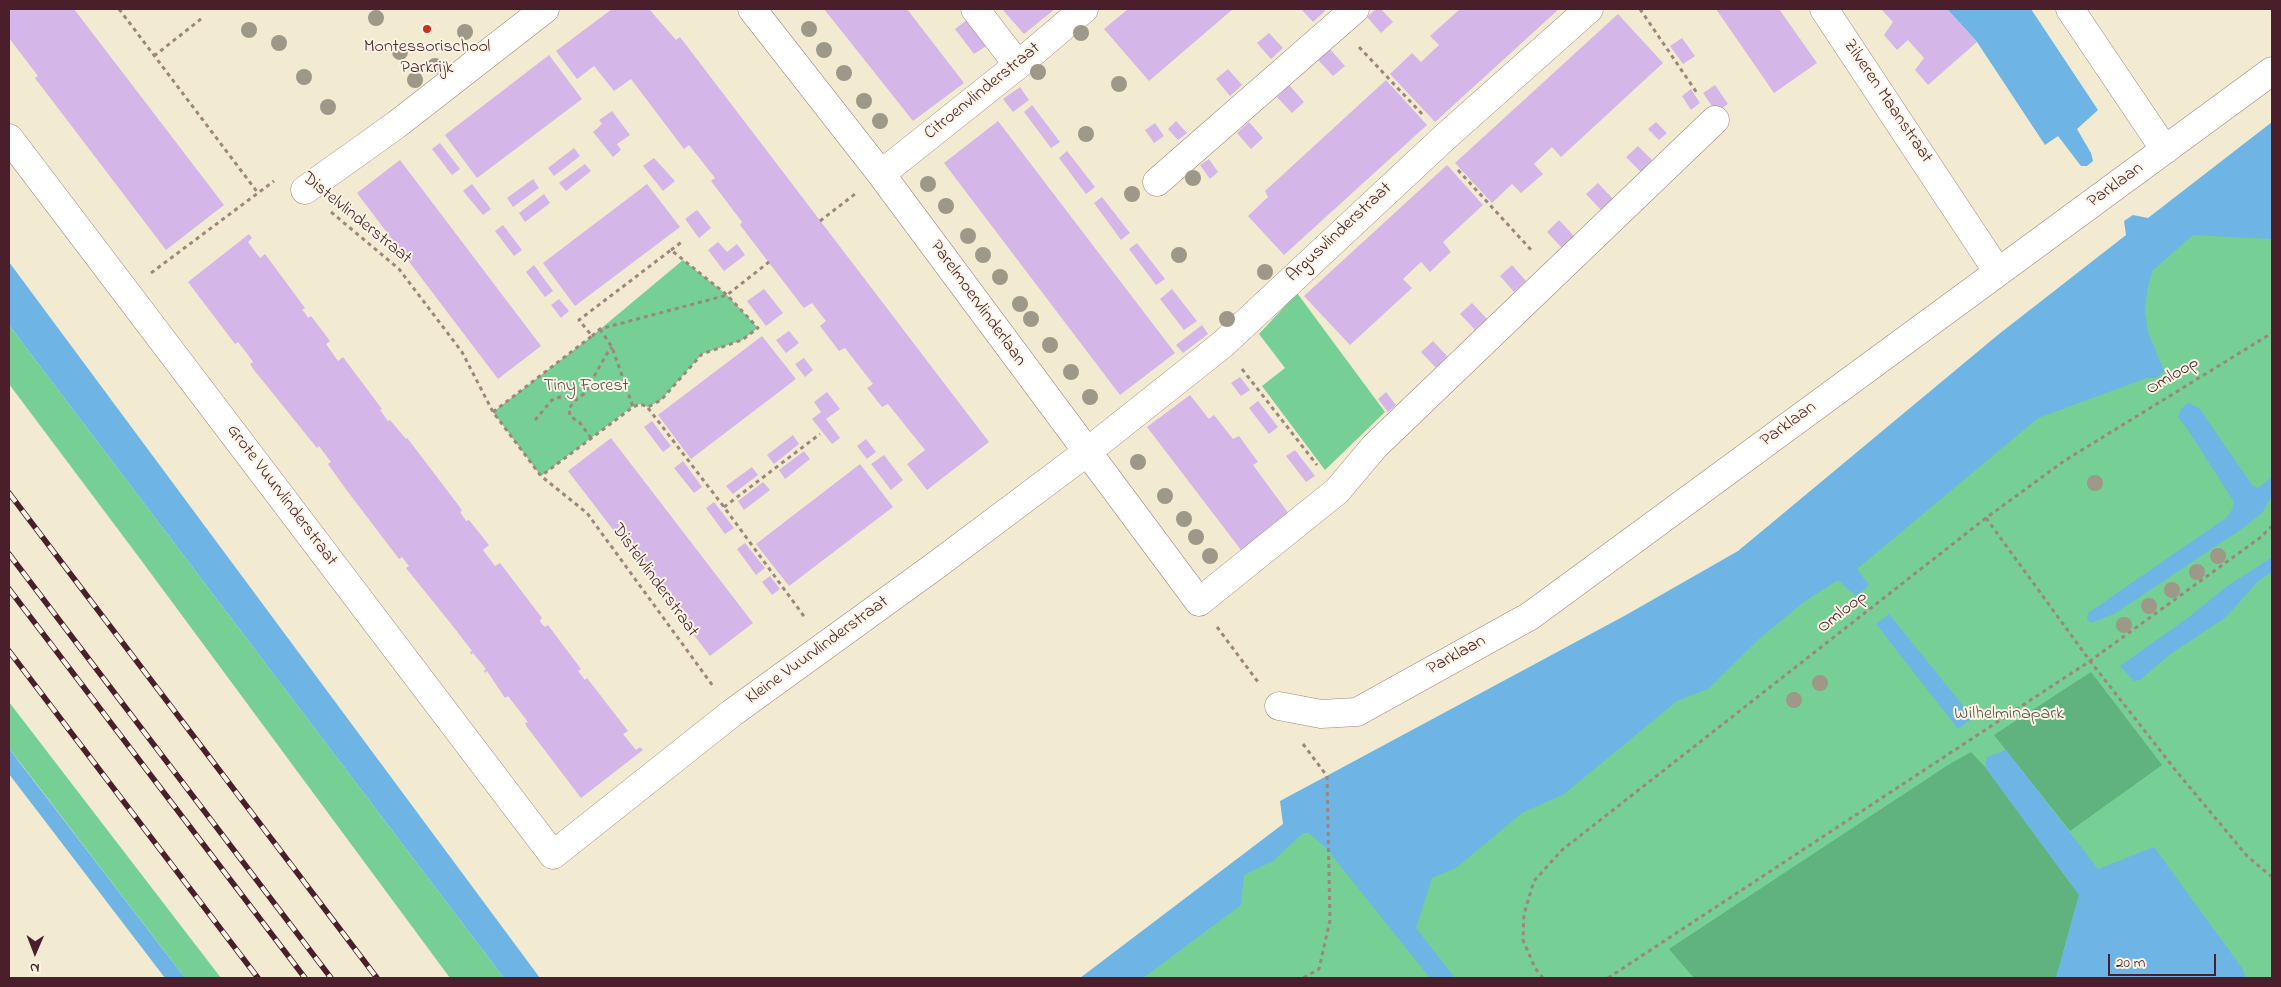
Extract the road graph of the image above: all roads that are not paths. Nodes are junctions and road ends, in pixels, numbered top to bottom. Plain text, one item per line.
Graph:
1 (545, 9) edge
2 (752, 9) edge
3 (975, 9) edge
4 (1084, 9) edge
5 (1589, 9) edge
6 (1824, 9) edge
7 (2070, 9) edge
8 (1346, 17) edge
9 (1018, 65) junction
10 (2272, 71) edge
11 (1715, 120) road end
12 (9, 138) edge
13 (2165, 150) junction
14 (881, 174) junction
15 (1157, 182) dead end
16 (313, 185) road end
17 (1998, 272) junction
18 (1087, 452) junction
19 (1279, 706) dead end
20 (553, 855) joint

1 - 16 street
2 - 14 street, Parelmoervlinderlaan
3 - 9 street
4 - 9 street, Citroenvlinderstraat
5 - 18 street, Argusvlinderstraat
6 - 17 street, Zilveren Maanstraat
7 - 13 street
8 - 15 street
9 - 14 street, Citroenvlinderstraat
10 - 13 street, Parklaan
11 - 18 street, Parelmoervlinderlaan
12 - 20 street, Grote Vuurvlinderstraat
13 - 17 street, Parklaan
14 - 18 street, Parelmoervlinderlaan
17 - 19 street, Parklaan
18 - 20 street, Kleine Vuurvlinderstraat

